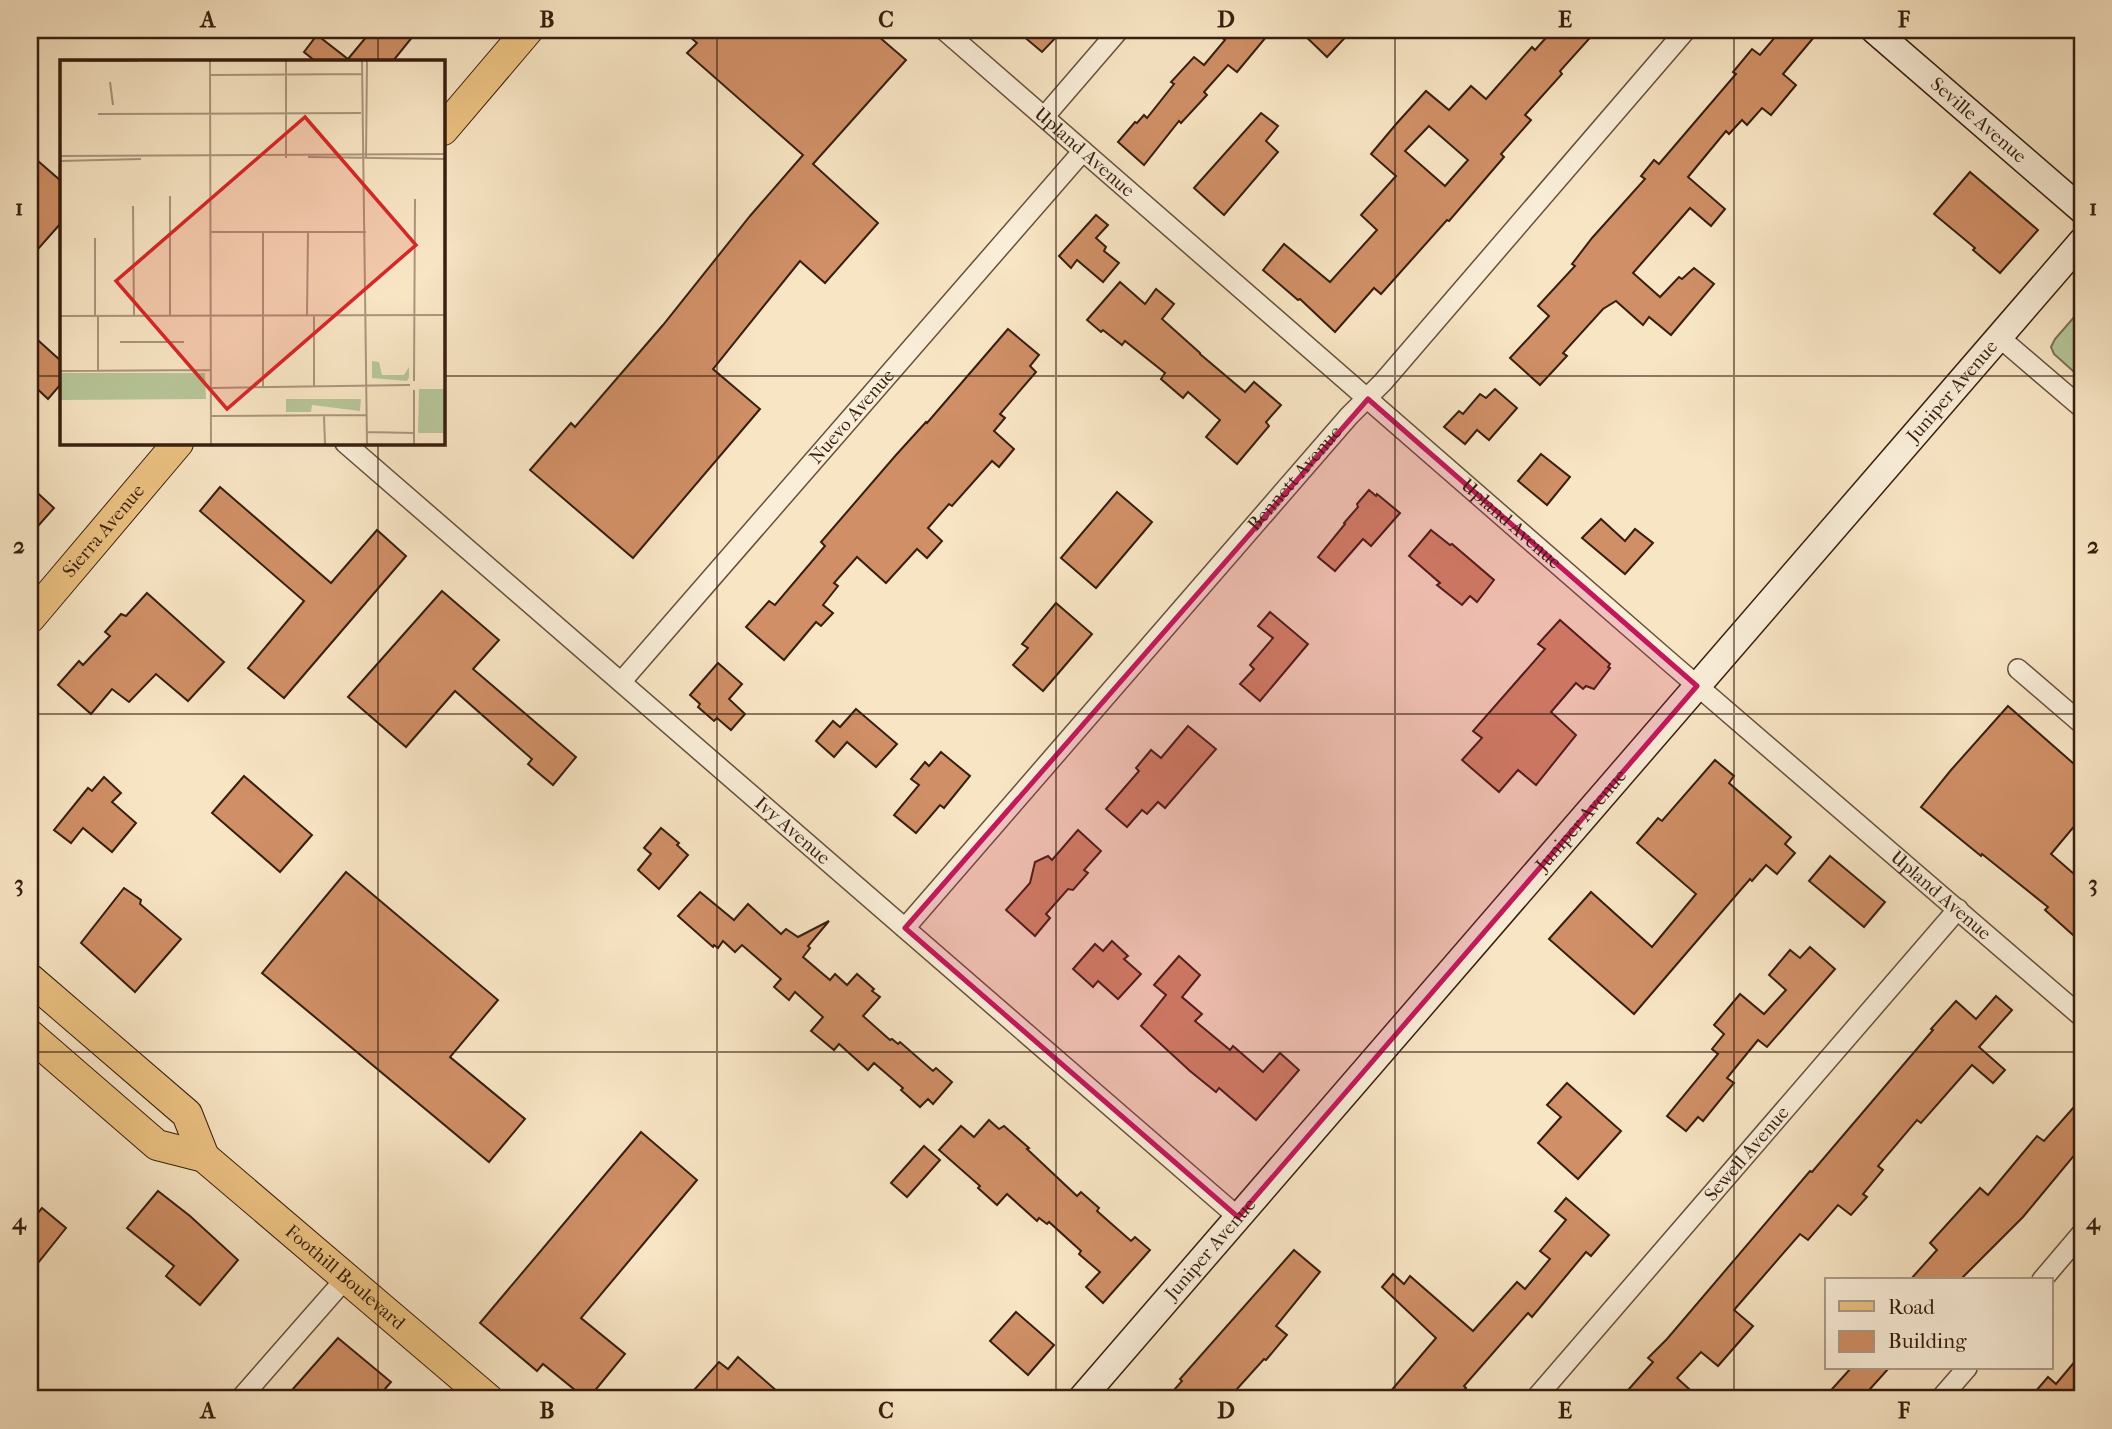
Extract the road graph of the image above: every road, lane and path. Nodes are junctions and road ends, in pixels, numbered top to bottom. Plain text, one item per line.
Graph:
1 (528, 30) edge
2 (944, 30) edge
3 (1119, 30) edge
4 (1686, 30) edge
5 (1874, 30) edge
6 (1044, 117) junction
7 (444, 129) edge
8 (1083, 150) junction
9 (2082, 210) edge
10 (2082, 241) edge
11 (1999, 337) junction
12 (1368, 399) junction
13 (2082, 408) edge
14 (177, 444) edge
15 (346, 444) edge
16 (30, 618) edge
17 (2018, 669) dead end
18 (621, 682) junction
19 (1697, 686) junction
20 (2082, 724) edge
21 (1958, 909) junction
22 (905, 928) junction
23 (30, 979) edge
24 (2082, 1017) edge
25 (30, 1035) edge
26 (204, 1157) junction
27 (1238, 1217) junction
28 (2082, 1233) edge
29 (346, 1278) junction
30 (2044, 1278) edge
31 (1965, 1370) edge
32 (240, 1399) edge
33 (488, 1399) edge
34 (1081, 1399) edge
35 (1535, 1399) edge
36 (1940, 1399) edge

1 - 7 main road
2 - 6 street, Upland Avenue
3 - 6 street
4 - 12 street, Bennett Avenue
5 - 9 street, Seville Avenue
6 - 8 street, Upland Avenue
8 - 12 street, Upland Avenue
8 - 18 street, Nuevo Avenue
10 - 11 street, Juniper Avenue
11 - 13 street
11 - 19 street, Juniper Avenue
12 - 19 street, Upland Avenue
12 - 22 street, Bennett Avenue
14 - 16 main road, Sierra Avenue
15 - 18 street, Ivy Avenue
17 - 20 street
18 - 22 street, Ivy Avenue
19 - 21 street, Upland Avenue
19 - 27 street, Juniper Avenue
21 - 24 street, Upland Avenue
21 - 35 street, Sewell Avenue
22 - 27 street, Ivy Avenue
23 - 26 main road, Foothill Boulevard
25 - 26 main road, Foothill Boulevard
26 - 29 main road, Foothill Boulevard
27 - 34 street, Juniper Avenue
28 - 30 street
29 - 32 street
29 - 33 main road, Foothill Boulevard
31 - 36 street

